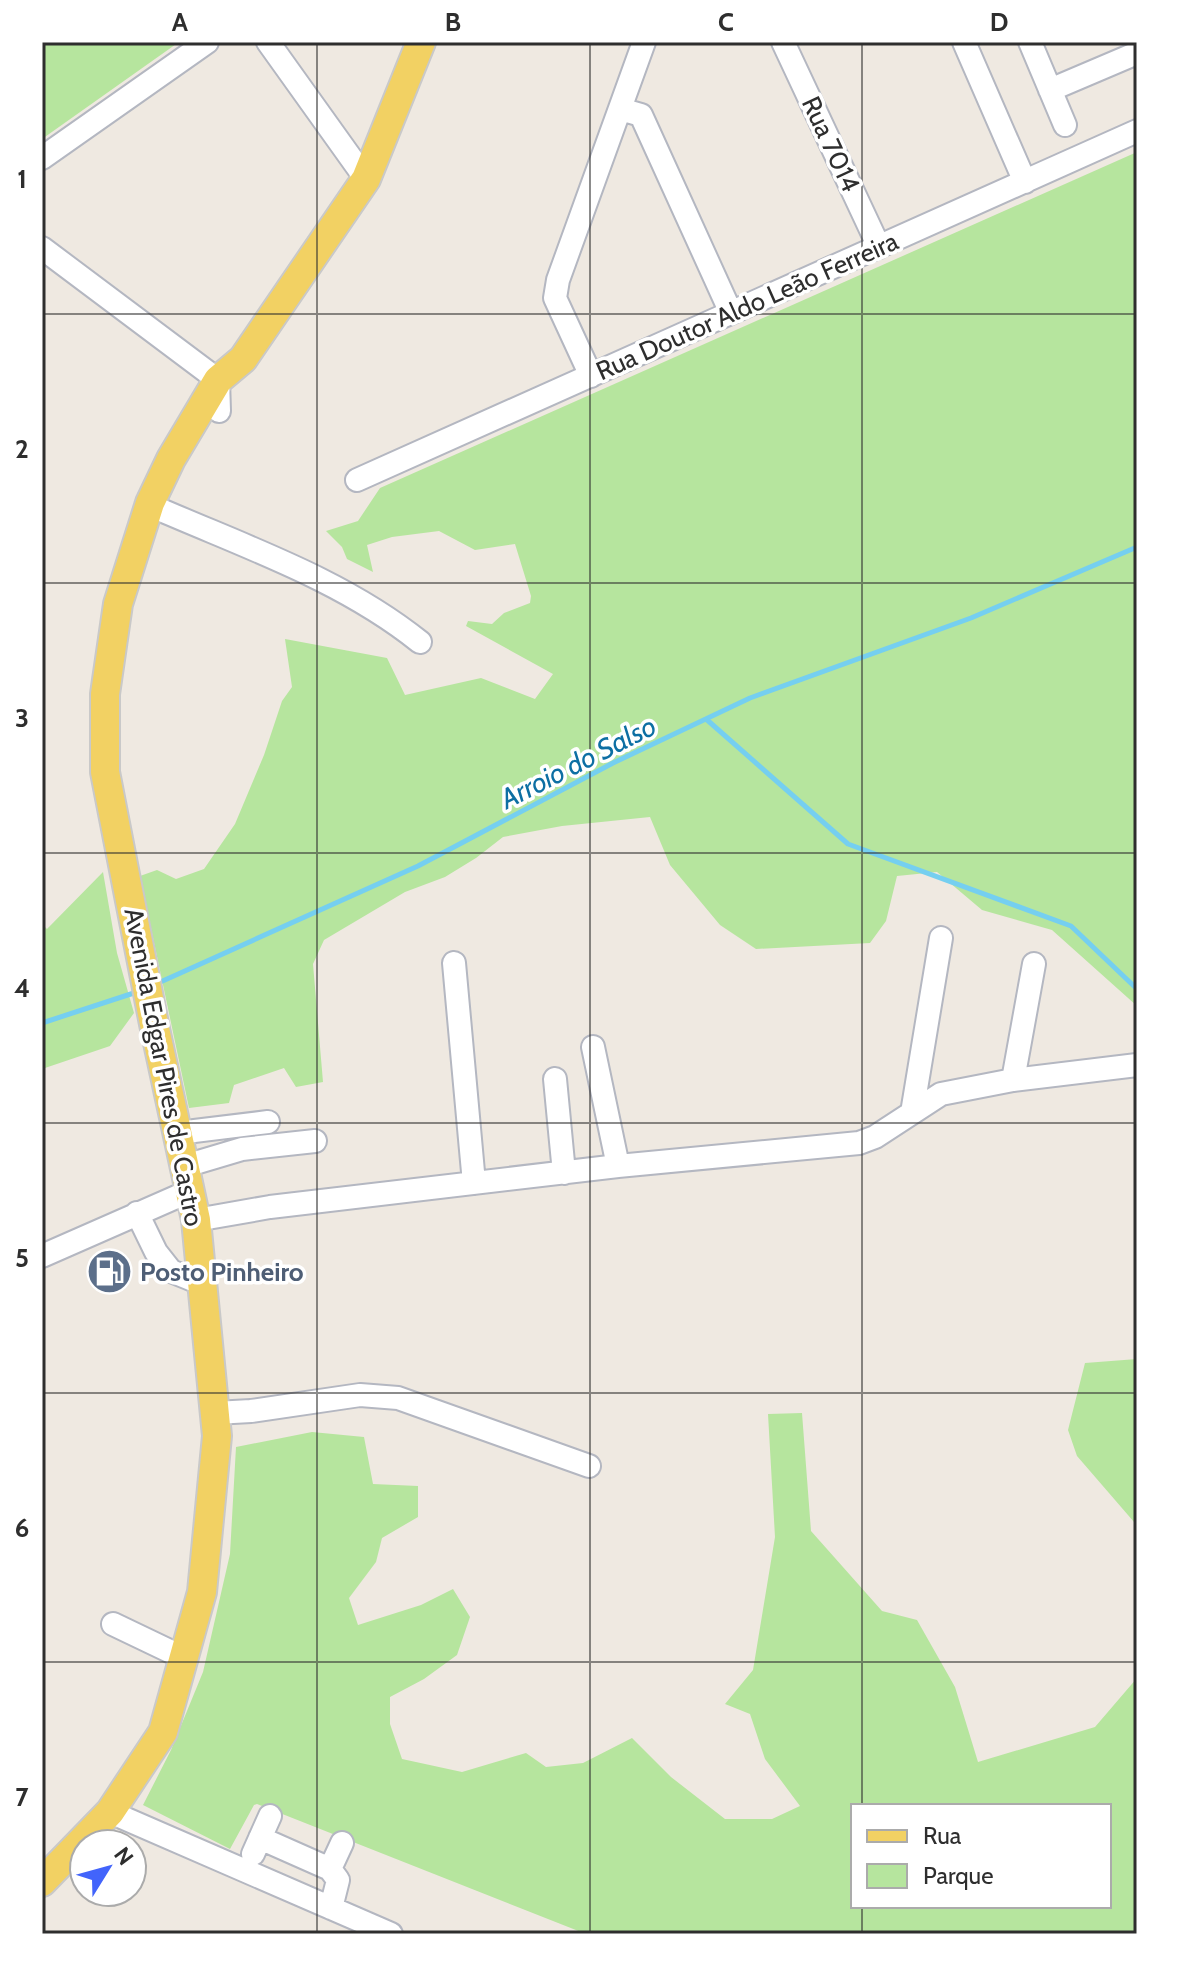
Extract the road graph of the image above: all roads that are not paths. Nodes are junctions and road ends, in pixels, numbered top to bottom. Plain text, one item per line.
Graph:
1 (207, 42) edge
2 (268, 42) edge
3 (421, 42) edge
4 (644, 42) edge
5 (783, 42) edge
6 (964, 42) edge
7 (1030, 42) edge
8 (1137, 53) edge
9 (1050, 90) junction
10 (620, 109) junction
11 (1065, 125) dead end
12 (1137, 131) edge
13 (42, 158) edge
14 (366, 179) junction
15 (1025, 182) junction
16 (879, 247) junction
17 (42, 248) edge
18 (731, 313) junction
19 (243, 359) junction
20 (591, 376) junction
21 (218, 380) junction
22 (219, 411) junction
23 (357, 480) dead end
24 (161, 510) junction
25 (137, 545) junction
26 (420, 642) dead end
27 (941, 938) dead end
28 (454, 963) dead end
29 (1034, 964) dead end
30 (593, 1047) dead end
31 (1137, 1065) edge
32 (555, 1079) dead end
33 (1013, 1080) junction
34 (912, 1113) junction
35 (268, 1122) dead end
36 (178, 1133) junction
37 (315, 1141) dead end
38 (618, 1166) junction
39 (564, 1173) junction
40 (188, 1178) junction
41 (474, 1183) junction
42 (137, 1213) junction
43 (196, 1220) junction
44 (42, 1256) edge
45 (203, 1284) junction
46 (215, 1413) junction
47 (589, 1466) dead end
48 (113, 1624) dead end
49 (184, 1658) junction
50 (110, 1812) junction
51 (270, 1816) dead end
52 (342, 1843) dead end
53 (330, 1869) junction
54 (42, 1882) edge
55 (331, 1908) junction
56 (391, 1934) edge

1 - 13 street
2 - 14 street
3 - 14 main road, Avenida Edgar Pires de Castro
4 - 10 street
5 - 16 street, Rua 7014
6 - 15 street
7 - 9 street
8 - 9 street
9 - 11 street
10 - 18 street
10 - 20 street
12 - 15 street, Rua Doutor Aldo Leão Ferreira
14 - 19 main road, Avenida Edgar Pires de Castro
15 - 16 street, Rua Doutor Aldo Leão Ferreira
16 - 18 street, Rua Doutor Aldo Leão Ferreira
17 - 21 street
18 - 20 street, Rua Doutor Aldo Leão Ferreira
19 - 21 main road, Avenida Edgar Pires de Castro
19 - 22 main road, Avenida Edgar Pires de Castro
20 - 23 street, Rua Doutor Aldo Leão Ferreira
21 - 22 street
21 - 25 main road, Avenida Edgar Pires de Castro
22 - 24 main road, Avenida Edgar Pires de Castro
24 - 25 main road, Avenida Edgar Pires de Castro
24 - 26 street
25 - 36 main road, Avenida Edgar Pires de Castro
27 - 34 street
28 - 41 street
29 - 33 street
30 - 38 street
31 - 33 street
32 - 39 street
33 - 34 street
34 - 38 street
35 - 36 street
36 - 40 main road, Avenida Edgar Pires de Castro
37 - 40 street
38 - 39 street
39 - 41 street
40 - 42 street
40 - 43 main road, Avenida Edgar Pires de Castro
41 - 43 street
42 - 44 street
42 - 45 street
43 - 45 main road, Avenida Edgar Pires de Castro
45 - 46 main road, Avenida Edgar Pires de Castro
46 - 47 street
46 - 49 main road, Avenida Edgar Pires de Castro
48 - 49 street
49 - 50 main road, Avenida Edgar Pires de Castro
50 - 54 main road, Avenida Edgar Pires de Castro
50 - 55 street
51 - 53 street
52 - 53 street
53 - 55 street
55 - 56 street

